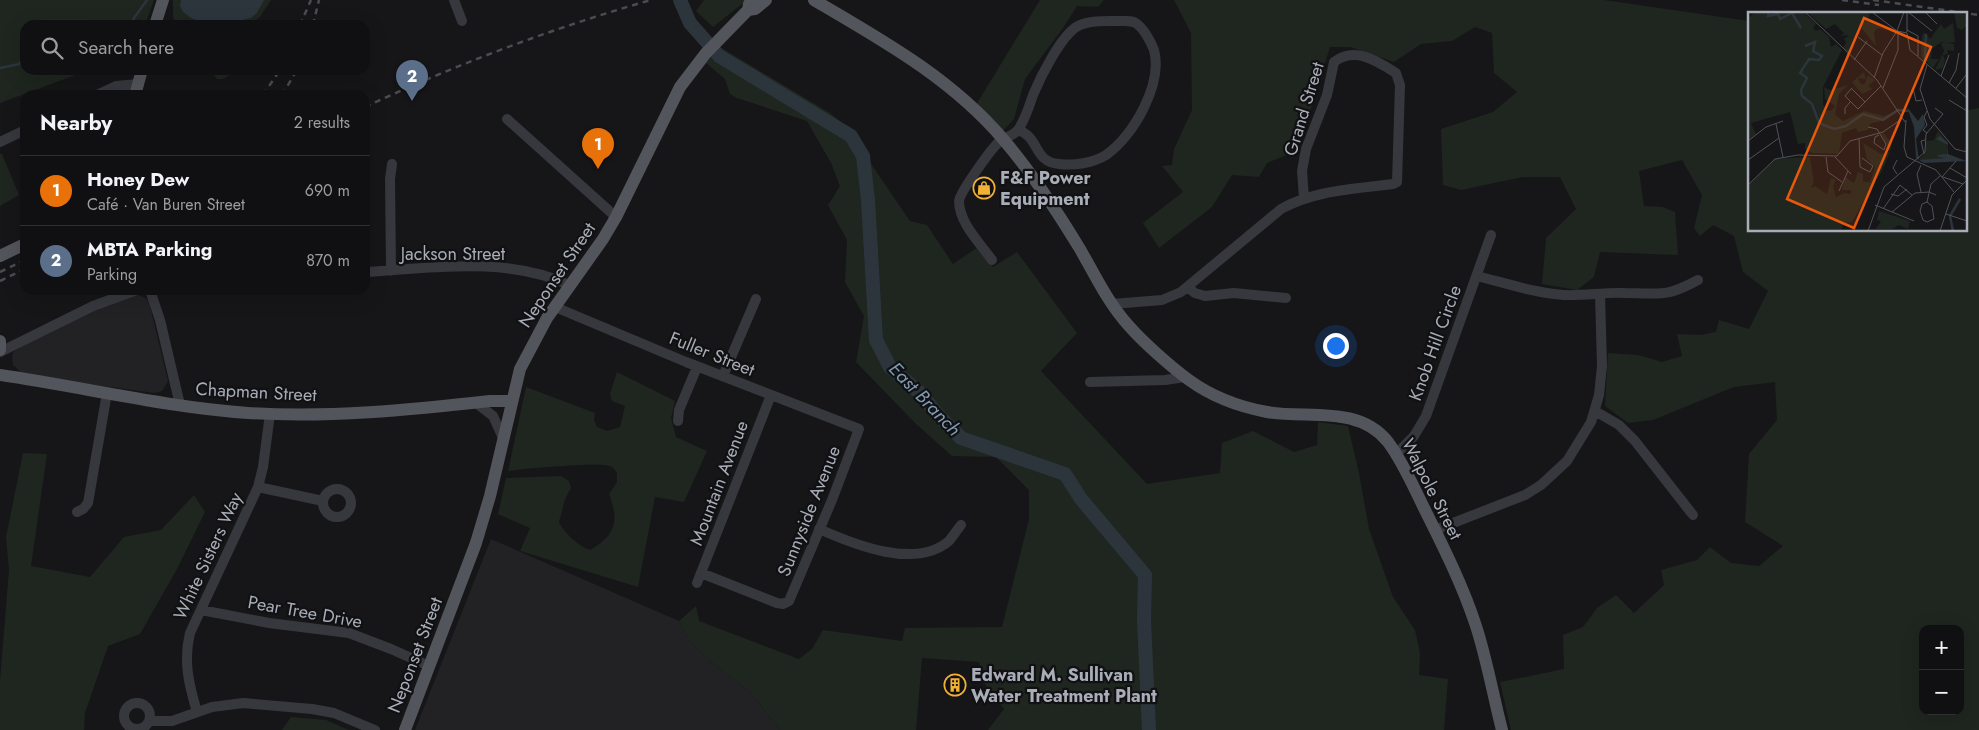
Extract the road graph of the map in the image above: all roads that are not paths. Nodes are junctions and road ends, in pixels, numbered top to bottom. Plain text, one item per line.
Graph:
1 (163, 0) edge
2 (454, 0) edge
3 (766, 0) edge
4 (814, 0) edge
5 (751, 5) edge
6 (157, 20) edge
7 (462, 21) dead end
8 (141, 75) edge
9 (108, 90) edge
10 (137, 90) edge
11 (507, 119) dead end
12 (1018, 130) junction
13 (20, 132) edge
14 (1003, 139) junction
15 (0, 142) edge
16 (392, 164) dead end
17 (1304, 198) junction
18 (616, 217) junction
19 (1491, 235) dead end
20 (20, 246) edge
21 (0, 256) edge
22 (992, 260) dead end
23 (391, 271) junction
24 (370, 272) edge
25 (1477, 276) junction
26 (1698, 280) dead end
27 (569, 285) junction
28 (1187, 286) junction
29 (1600, 294) junction
30 (123, 295) edge
31 (152, 295) edge
32 (1286, 298) dead end
33 (756, 299) dead end
34 (1112, 304) junction
35 (555, 306) junction
36 (0, 341) edge
37 (0, 351) edge
38 (697, 366) junction
39 (0, 375) edge
40 (723, 376) junction
41 (1185, 377) junction
42 (1090, 382) dead end
43 (107, 394) junction
44 (770, 395) junction
45 (512, 401) junction
46 (475, 402) junction
47 (180, 405) junction
48 (1595, 411) junction
49 (270, 414) junction
50 (678, 421) dead end
51 (859, 429) joint
52 (503, 438) junction
53 (1396, 454) junction
54 (258, 487) junction
55 (322, 502) dead end
56 (77, 512) dead end
57 (1693, 515) dead end
58 (961, 525) dead end
59 (819, 529) junction
60 (1435, 530) junction
61 (786, 603) joint
62 (201, 610) junction
63 (429, 666) junction
64 (197, 712) junction
65 (150, 721) dead end
66 (375, 730) edge
67 (405, 730) edge
68 (1502, 730) edge

1 - 6 main road
2 - 7 street
3 - 5 main road, Neponset Street
4 - 14 main road, Walpole Street
5 - 18 main road, Neponset Street
8 - 10 main road
9 - 10 street
11 - 18 street
12 - 12 street
12 - 14 street
13 - 15 street
14 - 22 street
14 - 34 main road, Walpole Street
16 - 23 street
17 - 17 street, Grand Street
17 - 28 street, Grand Street
18 - 27 main road, Neponset Street
19 - 25 street, Knob Hill Circle
20 - 21 main road
23 - 24 street, Jackson Street
23 - 27 street, Jackson Street
25 - 29 street
25 - 53 street, Knob Hill Circle
26 - 29 street
27 - 35 main road, Neponset Street
28 - 32 street
28 - 34 street, Grand Street
29 - 48 street
30 - 37 street
31 - 47 street
33 - 40 street
34 - 41 main road, Walpole Street
35 - 38 street, Fuller Street
35 - 45 main road, Neponset Street
36 - 37 main road
38 - 40 street, Fuller Street
38 - 50 street
39 - 43 main road, Chapman Street
40 - 44 street, Fuller Street
41 - 42 street
41 - 53 main road, Walpole Street
43 - 47 main road, Chapman Street
43 - 56 street
44 - 51 street, Fuller Street
44 - 61 street, Mountain Avenue
45 - 46 main road, Chapman Street
45 - 52 main road, Neponset Street
46 - 49 main road, Chapman Street
46 - 52 street
47 - 49 main road, Chapman Street
48 - 57 street
48 - 60 street
49 - 54 street, White Sisters Way
51 - 59 street, Sunnyside Avenue
52 - 63 main road, Neponset Street
53 - 60 main road, Walpole Street
54 - 55 street
54 - 62 street, White Sisters Way
58 - 59 street
59 - 61 street, Sunnyside Avenue
60 - 68 main road, Walpole Street
62 - 63 street, Pear Tree Drive
62 - 64 street, White Sisters Way
63 - 67 main road, Neponset Street
64 - 65 street
64 - 66 street

